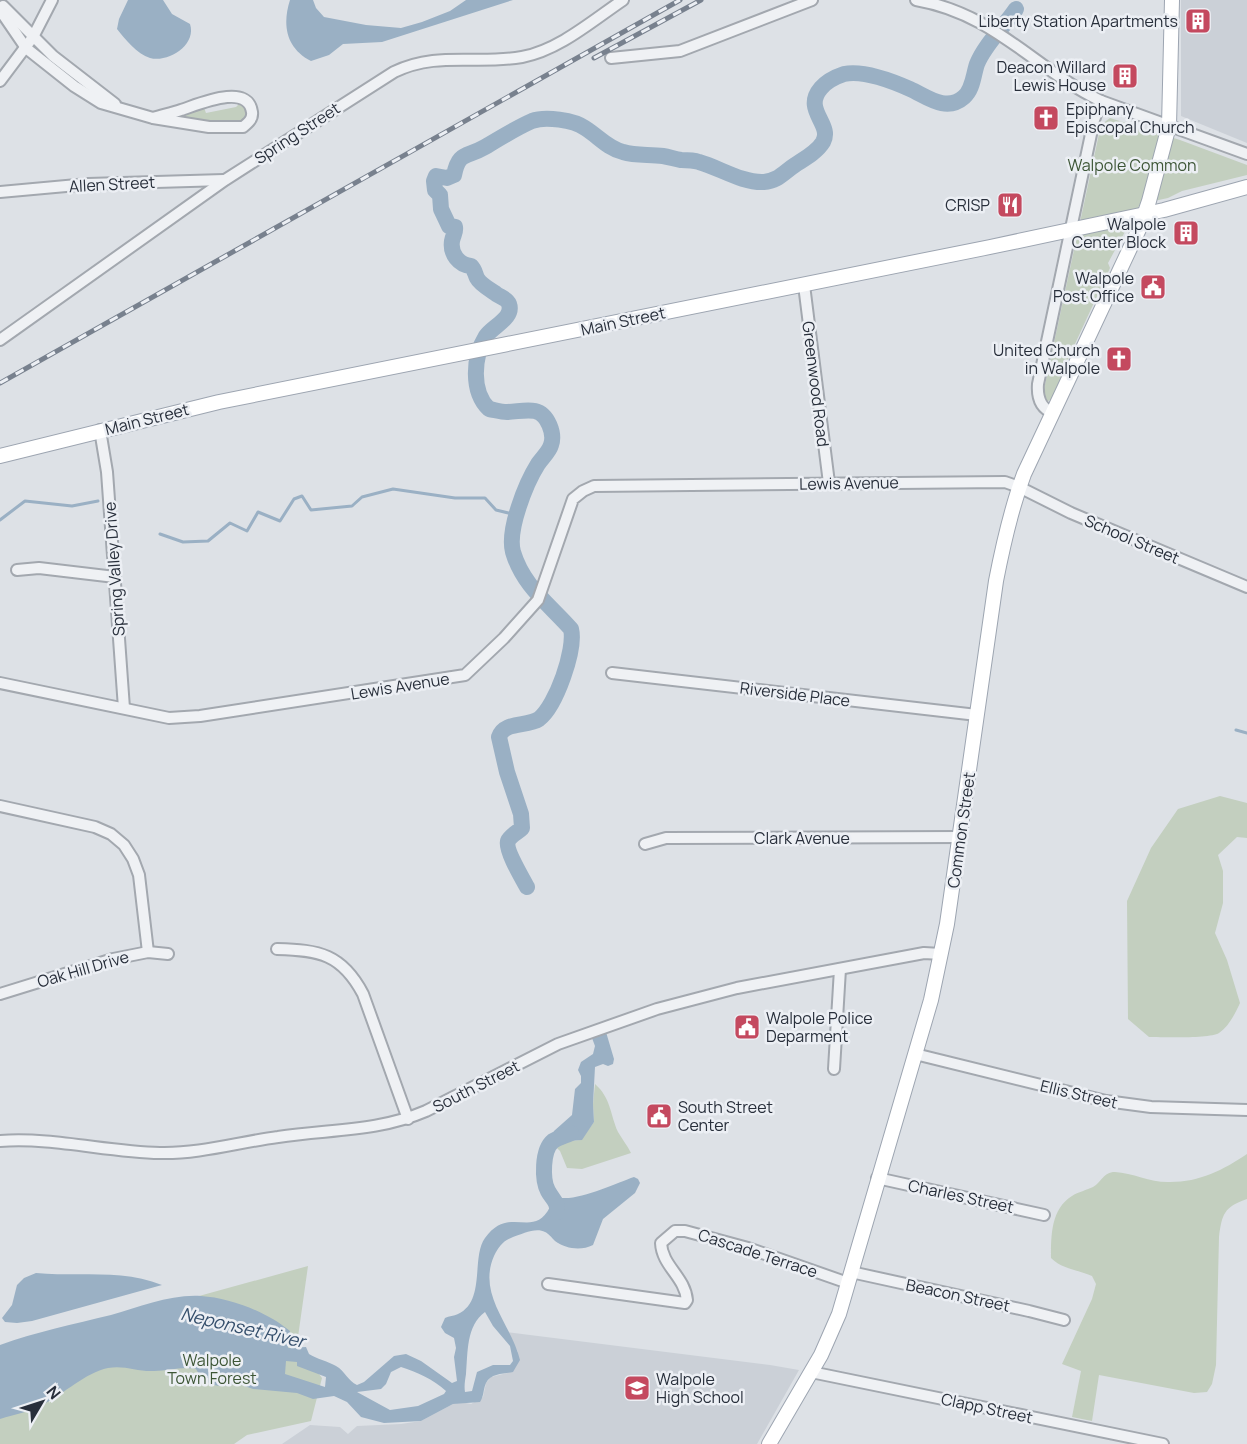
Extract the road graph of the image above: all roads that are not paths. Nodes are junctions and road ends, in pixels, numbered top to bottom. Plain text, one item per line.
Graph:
1 (52, 0) edge
2 (623, 0) edge
3 (812, 0) edge
4 (916, 0) edge
5 (1172, 0) edge
6 (0, 3) edge
7 (0, 9) edge
8 (33, 37) junction
9 (26, 48) junction
10 (611, 58) dead end
11 (0, 81) edge
12 (1101, 101) junction
13 (120, 107) junction
14 (153, 118) junction
15 (1169, 126) junction
16 (1247, 154) edge
17 (225, 180) junction
18 (1247, 188) edge
19 (0, 192) edge
20 (1145, 214) junction
21 (1071, 230) junction
22 (804, 285) junction
23 (0, 340) edge
24 (1053, 413) junction
25 (100, 430) junction
26 (0, 456) edge
27 (828, 483) junction
28 (1019, 487) junction
29 (17, 570) dead end
30 (115, 577) junction
31 (1247, 587) edge
32 (612, 673) dead end
33 (0, 683) edge
34 (124, 708) junction
35 (977, 715) junction
36 (0, 806) edge
37 (960, 837) junction
38 (645, 844) dead end
39 (277, 950) dead end
40 (148, 952) junction
41 (168, 954) dead end
42 (941, 954) junction
43 (840, 969) junction
44 (0, 994) edge
45 (915, 1054) junction
46 (834, 1070) dead end
47 (1247, 1110) edge
48 (408, 1119) junction
49 (0, 1141) edge
50 (877, 1178) junction
51 (1044, 1215) dead end
52 (850, 1278) junction
53 (548, 1284) dead end
54 (1064, 1320) dead end
55 (811, 1372) junction
56 (769, 1444) edge
57 (1163, 1444) edge

1 - 8 street
2 - 17 street, Spring Street
3 - 10 street
4 - 12 street
5 - 15 main road, Common Street
6 - 8 street
7 - 9 street
8 - 9 street
8 - 13 street
9 - 11 street
9 - 13 street
12 - 15 street
12 - 21 street
13 - 14 street
14 - 14 street
15 - 16 street
15 - 20 main road, Common Street
17 - 19 street, Allen Street
17 - 23 street, Spring Street
18 - 20 main road, Main Street
20 - 21 main road, Main Street
20 - 24 main road, Common Street
21 - 22 main road, Main Street
21 - 24 street
22 - 25 main road, Main Street
22 - 27 street, Greenwood Road
24 - 28 main road, Common Street
25 - 26 main road, Main Street
25 - 30 street, Spring Valley Drive
27 - 28 street, Lewis Avenue
27 - 34 street, Lewis Avenue
28 - 31 street, School Street
28 - 35 main road, Common Street
29 - 30 street
30 - 34 street, Spring Valley Drive
32 - 35 street, Riverside Place
33 - 34 street, Lewis Avenue
35 - 37 main road, Common Street
36 - 40 street
37 - 38 street, Clark Avenue
37 - 42 main road, Common Street
39 - 48 street
40 - 41 street, Oak Hill Drive
40 - 44 street, Oak Hill Drive
42 - 43 street, South Street
42 - 45 main road, Common Street
43 - 46 street
43 - 48 street, South Street
45 - 47 street, Ellis Street
45 - 50 main road, Common Street
48 - 49 street, South Street
50 - 51 street, Charles Street
50 - 52 main road, Common Street
52 - 53 street, Cascade Terrace
52 - 54 street, Beacon Street
52 - 55 main road, Common Street
55 - 56 main road, Common Street
55 - 57 street, Clapp Street

